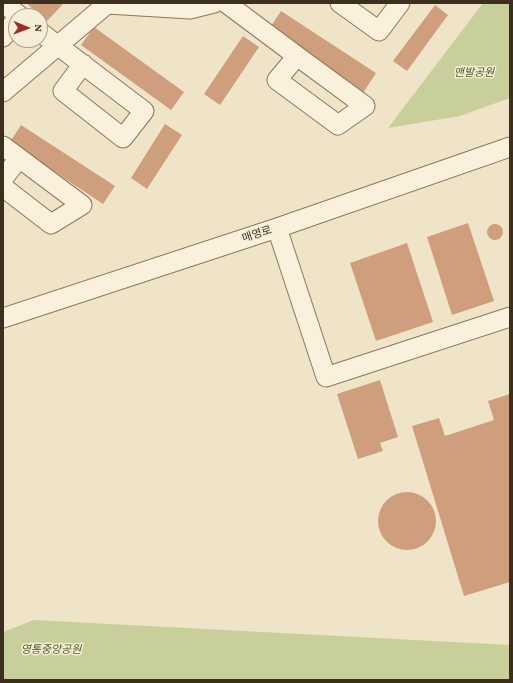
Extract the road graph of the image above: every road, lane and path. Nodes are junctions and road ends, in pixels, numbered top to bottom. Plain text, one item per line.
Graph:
1 (107, 3) edge
2 (214, 3) edge
3 (226, 3) edge
4 (340, 3) edge
5 (400, 3) edge
6 (48, 38) edge
7 (58, 46) junction
8 (297, 56) dead end
9 (82, 64) dead end
10 (3, 92) edge
11 (3, 146) edge
12 (510, 147) edge
13 (19, 158) junction
14 (3, 179) edge
15 (3, 187) edge
16 (277, 228) junction
17 (510, 317) edge
18 (3, 318) edge

1 - 2 street
1 - 7 street
3 - 8 street
4 - 5 street
6 - 7 street
7 - 9 street
7 - 10 street
11 - 13 street
12 - 16 street, 매영로
13 - 14 street
13 - 15 street
16 - 17 street
16 - 18 street, 매영로

